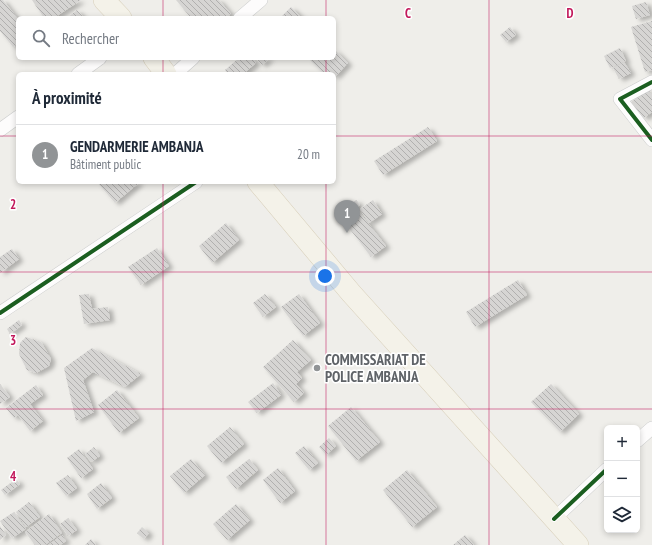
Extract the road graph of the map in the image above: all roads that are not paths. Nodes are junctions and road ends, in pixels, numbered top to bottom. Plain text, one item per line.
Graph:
1 (104, 0) edge
2 (261, 0) edge
3 (119, 16) edge
4 (242, 16) edge
5 (97, 60) edge
6 (156, 60) edge
7 (191, 60) edge
8 (81, 72) edge
9 (164, 72) edge
10 (177, 72) edge
11 (652, 82) edge
12 (16, 118) edge
13 (0, 130) edge
14 (652, 140) edge
15 (193, 184) edge
16 (260, 184) edge
17 (0, 313) edge
18 (652, 428) edge
19 (640, 438) edge
20 (604, 472) edge
21 (554, 519) junction
22 (578, 545) edge

1 - 3 main road
2 - 4 street
5 - 8 street
6 - 9 main road
7 - 10 street
11 - 14 street
12 - 13 street
15 - 17 street
16 - 21 main road
18 - 19 street
20 - 21 street
21 - 22 main road

